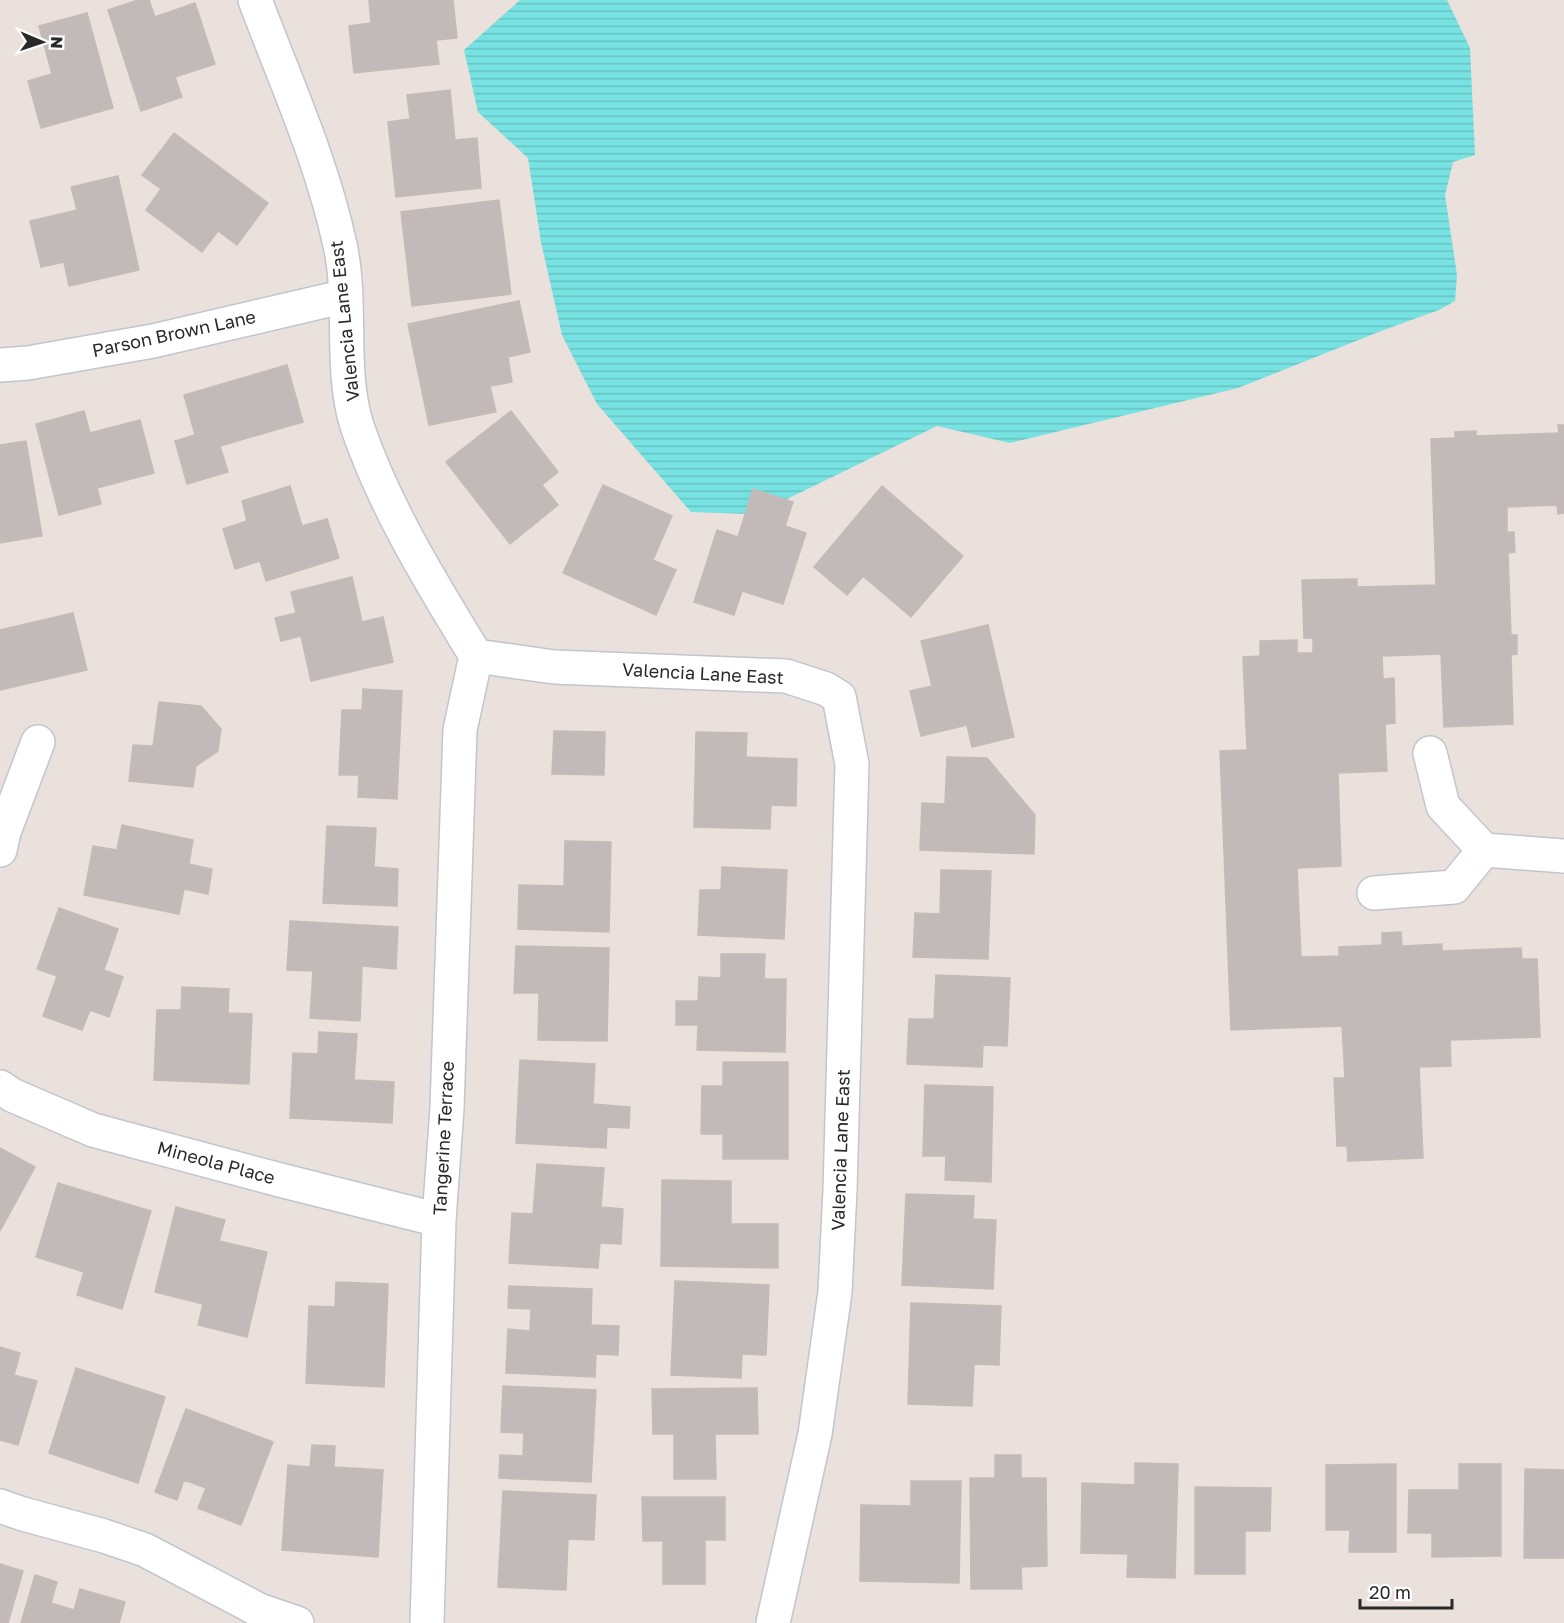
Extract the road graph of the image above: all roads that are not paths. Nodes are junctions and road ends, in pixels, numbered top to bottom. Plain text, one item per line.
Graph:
1 (255, 0) edge
2 (346, 296) junction
3 (0, 365) edge
4 (476, 656) junction
5 (38, 742) dead end
6 (1430, 753) dead end
7 (0, 850) edge
8 (1484, 850) junction
9 (1564, 856) edge
10 (1374, 893) dead end
11 (0, 1087) edge
12 (439, 1220) junction
13 (0, 1506) edge
14 (297, 1623) edge
15 (427, 1623) edge
16 (773, 1623) edge

1 - 2 street, Valencia Lane East
2 - 3 street, Parson Brown Lane
2 - 4 street, Valencia Lane East
4 - 12 street, Tangerine Terrace
4 - 16 street, Valencia Lane East
5 - 7 street
6 - 8 street
8 - 9 street
8 - 10 street
11 - 12 street, Mineola Place
12 - 15 street, Tangerine Terrace
13 - 14 street

